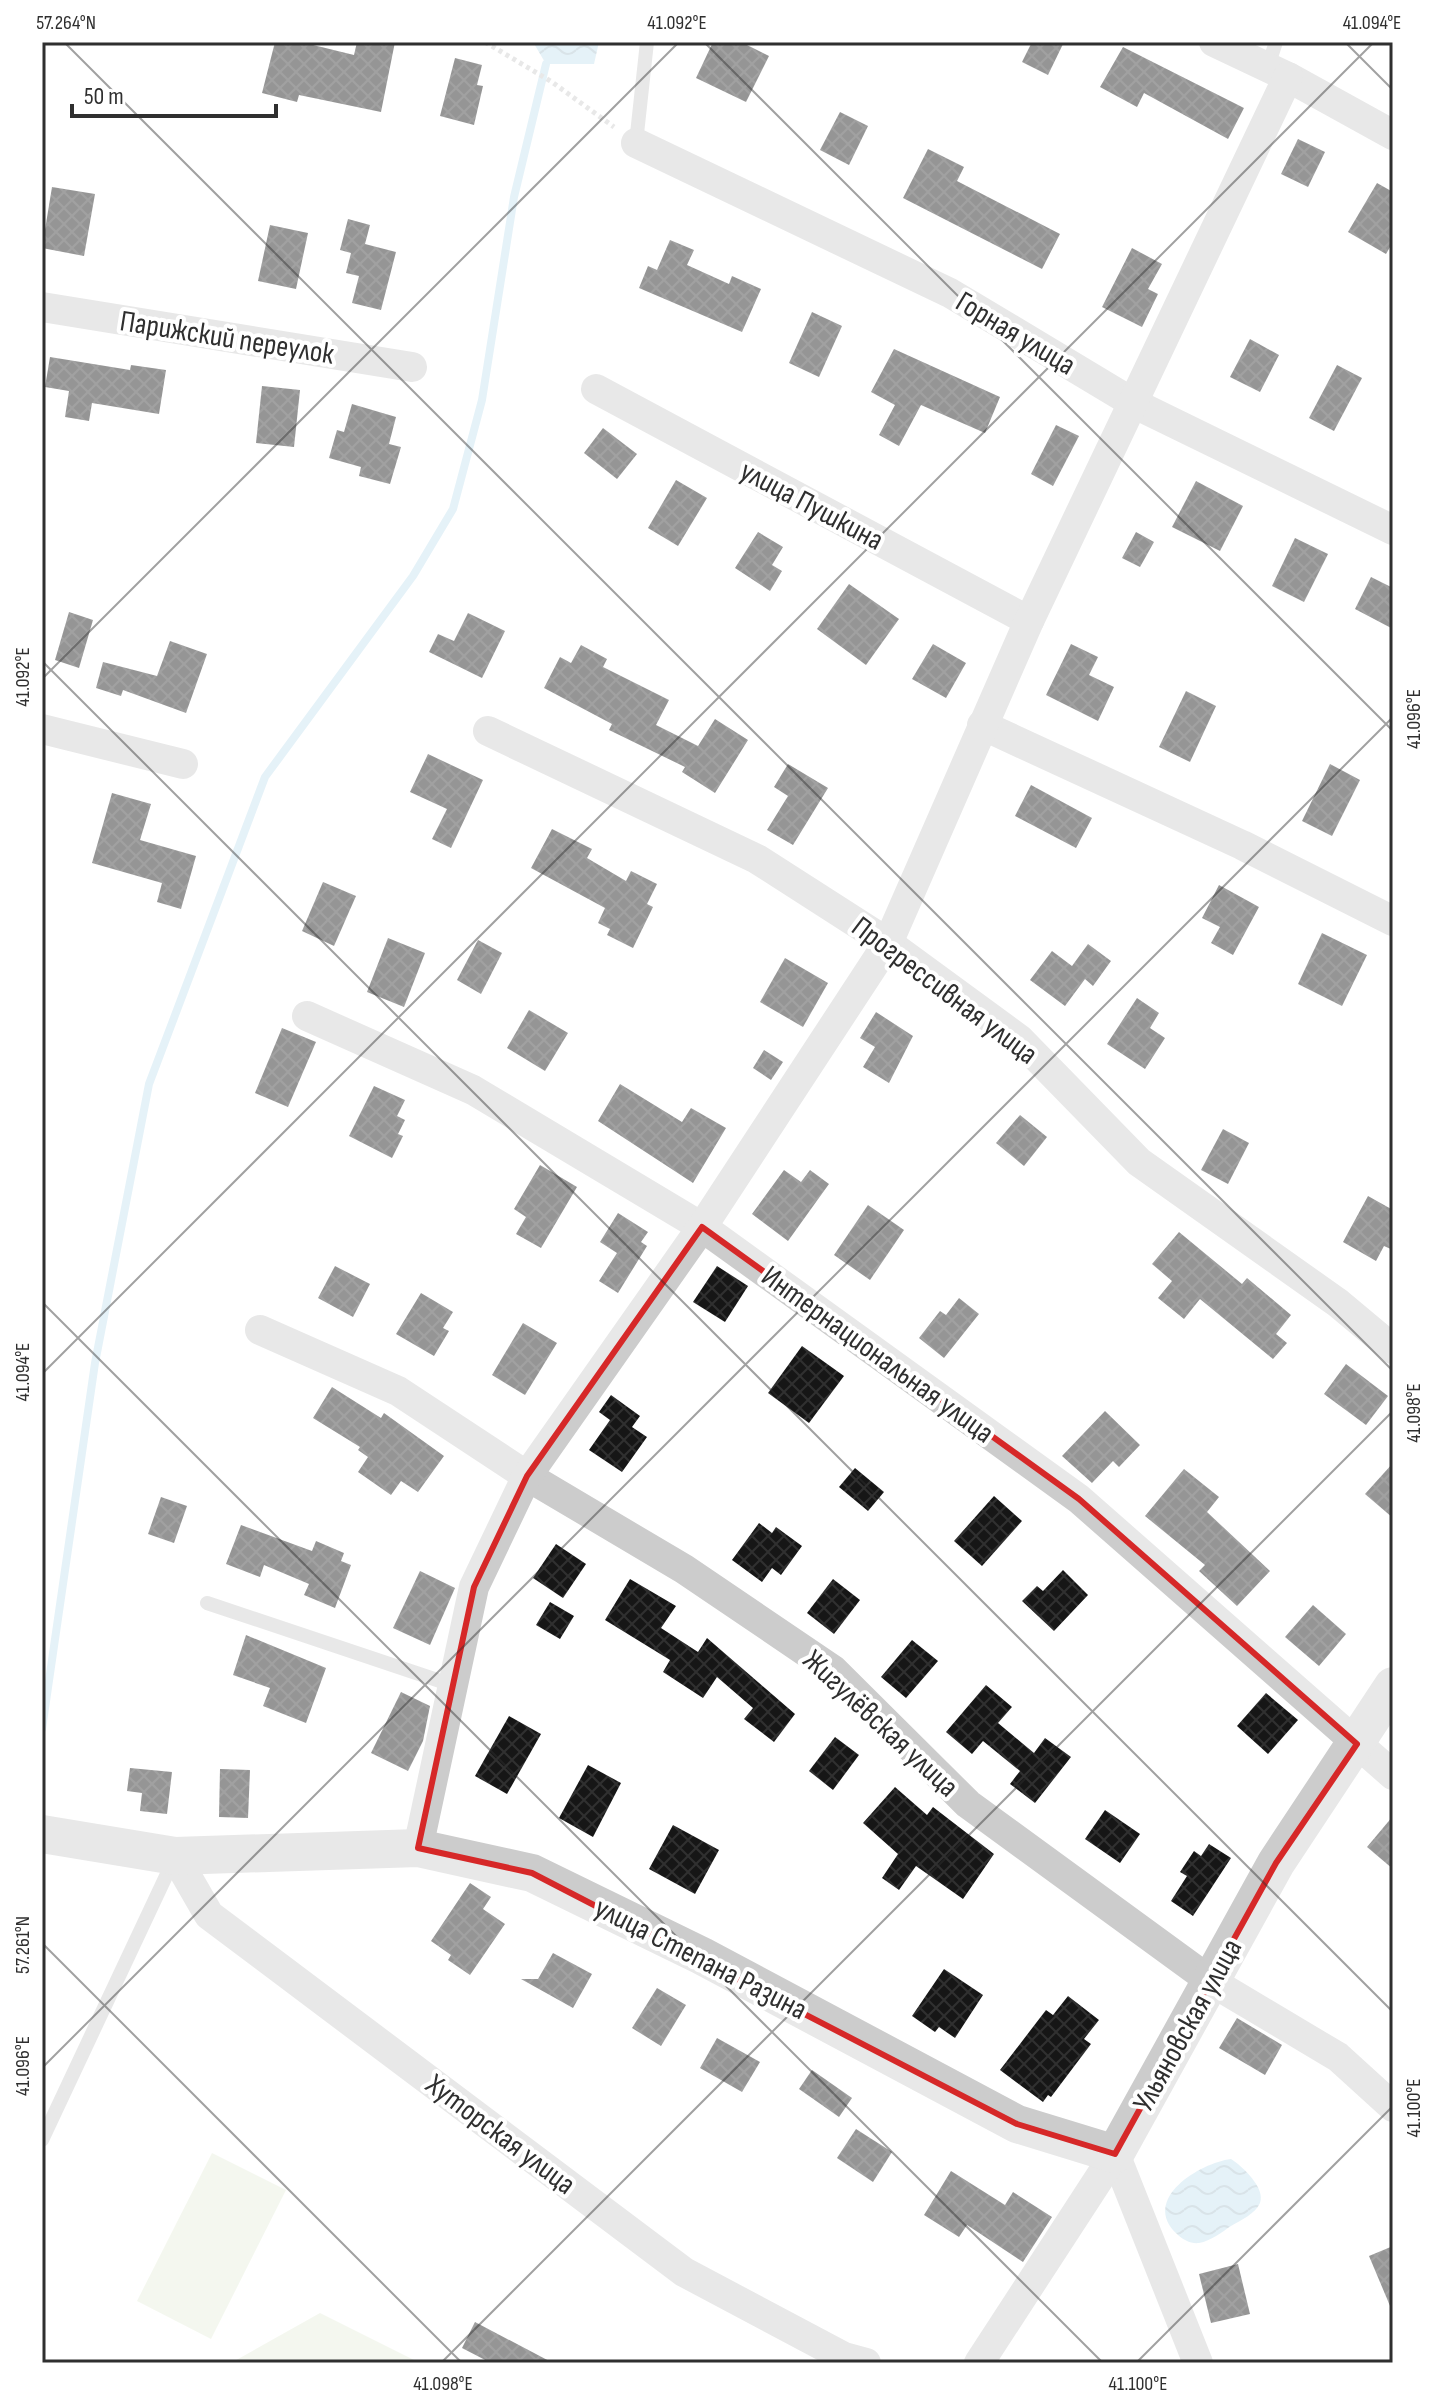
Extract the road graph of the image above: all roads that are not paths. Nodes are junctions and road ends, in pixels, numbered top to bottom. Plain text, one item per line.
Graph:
1 (647, 42) edge
2 (1214, 42) edge
3 (1277, 63) edge
4 (1393, 135) edge
5 (636, 143) joint
6 (42, 307) edge
7 (412, 367) dead end
8 (596, 389) dead end
9 (1135, 404) junction
10 (1393, 530) edge
11 (1029, 621) junction
12 (982, 725) junction
13 (42, 729) edge
14 (488, 731) dead end
15 (183, 764) dead end
16 (1393, 921) edge
17 (888, 943) junction
18 (307, 1016) dead end
19 (702, 1227) junction
20 (260, 1330) dead end
21 (1393, 1349) edge
22 (527, 1476) junction
23 (207, 1603) dead end
24 (452, 1685) junction
25 (1393, 1686) edge
26 (1357, 1744) junction
27 (1393, 1775) edge
28 (42, 1834) edge
29 (418, 1848) junction
30 (175, 1856) junction
31 (1212, 1982) junction
32 (1393, 2107) edge
33 (42, 2140) edge
34 (1115, 2154) junction
35 (866, 2363) edge
36 (979, 2363) edge
37 (1198, 2363) edge

1 - 5 lane
2 - 3 street
3 - 4 street
3 - 9 street
5 - 9 street, Горная улица
6 - 7 street, Парижский переулок
8 - 11 street, улица Пушкина
9 - 10 street, Горная улица
9 - 11 street
11 - 12 street
12 - 16 street
12 - 17 street
13 - 15 street
14 - 17 street, Прогрессивная улица
17 - 19 street
17 - 21 street, Прогрессивная улица
18 - 19 street, Интернациональная улица
19 - 22 street
19 - 26 street, Интернациональная улица
20 - 22 street, Жигулёвская улица
22 - 24 street
22 - 31 street, Жигулёвская улица
23 - 24 lane
24 - 29 street
25 - 26 street, Ульяновская улица
26 - 27 street, Интернациональная улица
26 - 31 street, Ульяновская улица
28 - 30 street, улица Степана Разина
29 - 30 street, улица Степана Разина
29 - 34 street, улица Степана Разина
30 - 33 lane
30 - 35 street, Хуторская улица
31 - 32 street, Жигулёвская улица
31 - 34 street, Ульяновская улица
34 - 36 street, Ульяновская улица
34 - 37 street

